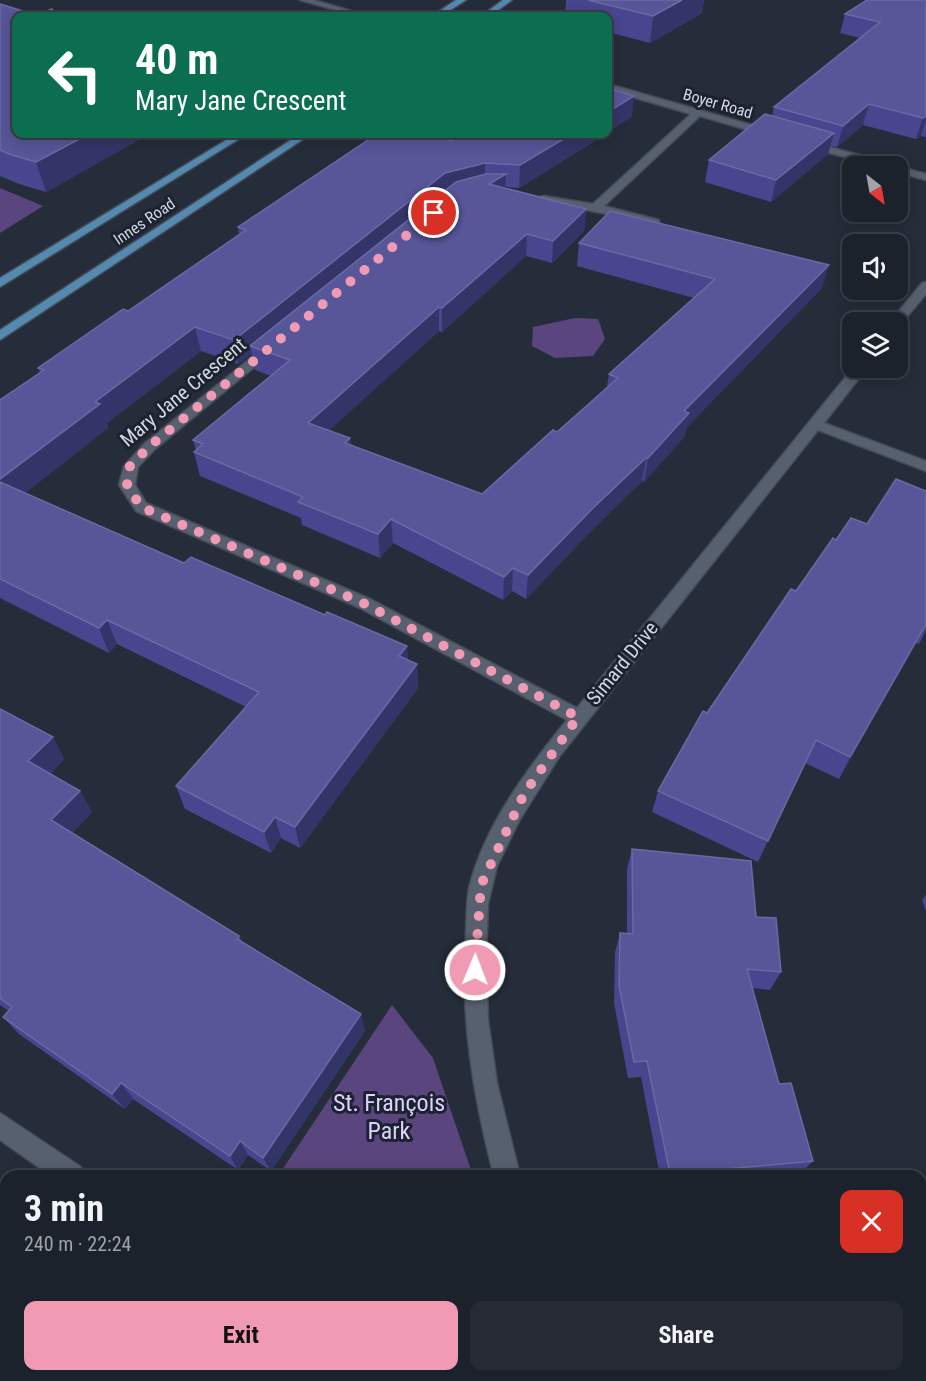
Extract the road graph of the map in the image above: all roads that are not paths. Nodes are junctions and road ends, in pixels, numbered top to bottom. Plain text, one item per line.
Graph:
1 (304, 0) edge
2 (462, 0) edge
3 (508, 0) edge
4 (350, 12) edge
5 (442, 12) edge
6 (491, 12) edge
7 (612, 88) edge
8 (698, 113) junction
9 (236, 138) edge
10 (300, 138) edge
11 (854, 156) edge
12 (908, 172) edge
13 (926, 177) edge
14 (530, 196) edge
15 (595, 208) junction
16 (671, 226) edge
17 (0, 283) edge
18 (926, 286) edge
19 (904, 312) edge
20 (285, 335) edge
21 (0, 336) edge
22 (852, 378) edge
23 (814, 424) junction
24 (926, 466) edge
25 (578, 717) junction
26 (0, 1125) edge
27 (64, 1170) edge
28 (506, 1170) edge

1 - 4 street
2 - 5 main road
3 - 6 main road
7 - 8 street, Boyer Road
8 - 11 street, Boyer Road
8 - 15 street
9 - 17 main road, Innes Road
10 - 21 main road, Innes Road
12 - 13 street
14 - 15 street
15 - 16 street
18 - 19 street
20 - 25 street, Mary Jane Crescent
22 - 23 street, Simard Drive
23 - 24 street
23 - 25 street, Simard Drive
25 - 28 street, Simard Drive
26 - 27 street

